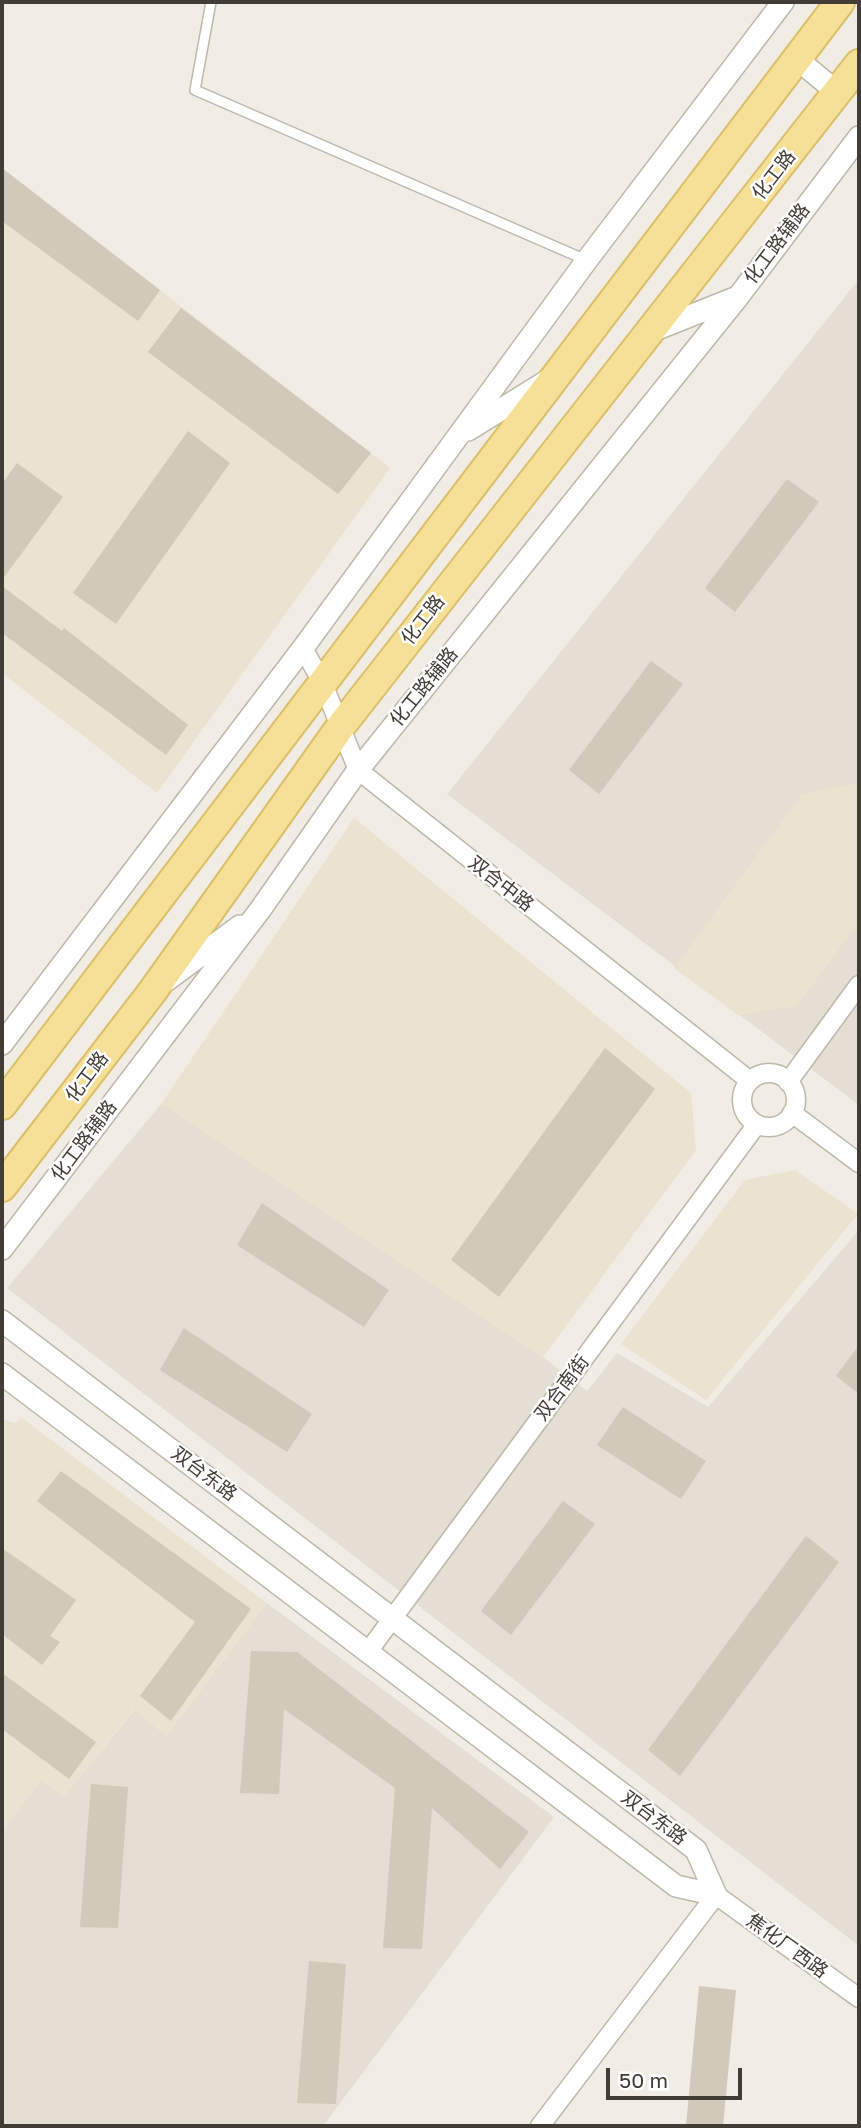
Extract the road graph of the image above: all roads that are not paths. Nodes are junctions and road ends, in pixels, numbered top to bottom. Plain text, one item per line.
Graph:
1 (211, 2) edge
2 (783, 2) edge
3 (840, 2) edge
4 (797, 59) junction
5 (859, 64) edge
6 (838, 93) junction
7 (859, 136) edge
8 (587, 260) junction
9 (738, 297) junction
10 (652, 331) junction
11 (555, 376) junction
12 (458, 436) junction
13 (303, 648) junction
14 (323, 684) junction
15 (341, 726) junction
16 (358, 770) junction
17 (260, 910) junction
18 (859, 985) edge
19 (152, 992) junction
20 (2, 1044) edge
21 (750, 1081) junction
22 (788, 1082) junction
23 (2, 1105) edge
24 (792, 1113) junction
25 (757, 1124) junction
26 (859, 1163) edge
27 (2, 1187) edge
28 (2, 1249) edge
29 (2, 1321) edge
30 (2, 1374) edge
31 (392, 1618) junction
32 (367, 1653) junction
33 (716, 1895) junction
34 (859, 1998) edge
35 (540, 2126) edge

1 - 8 lane
2 - 8 street
3 - 4 main road
4 - 6 street
4 - 11 main road
5 - 6 main road, 化工路
6 - 10 main road, 化工路
7 - 9 street, 化工路辅路
8 - 12 street
9 - 10 street
9 - 16 street, 化工路辅路
10 - 15 main road, 化工路
11 - 12 street
11 - 14 main road
12 - 13 street
13 - 14 street
13 - 20 street
14 - 15 street
14 - 23 main road
15 - 16 street
15 - 19 main road, 化工路
16 - 17 street, 化工路辅路
16 - 21 street, 双合中路
17 - 19 street
17 - 28 street, 化工路辅路
18 - 22 street
19 - 27 main road, 化工路
21 - 22 street
21 - 25 street
22 - 24 street
24 - 25 street
24 - 26 street
25 - 31 street, 双合南街
29 - 31 street, 双台东路
30 - 32 street
31 - 32 street, 双合南街
31 - 33 street, 双台东路
32 - 33 street
33 - 34 street, 焦化厂西路
33 - 35 street

